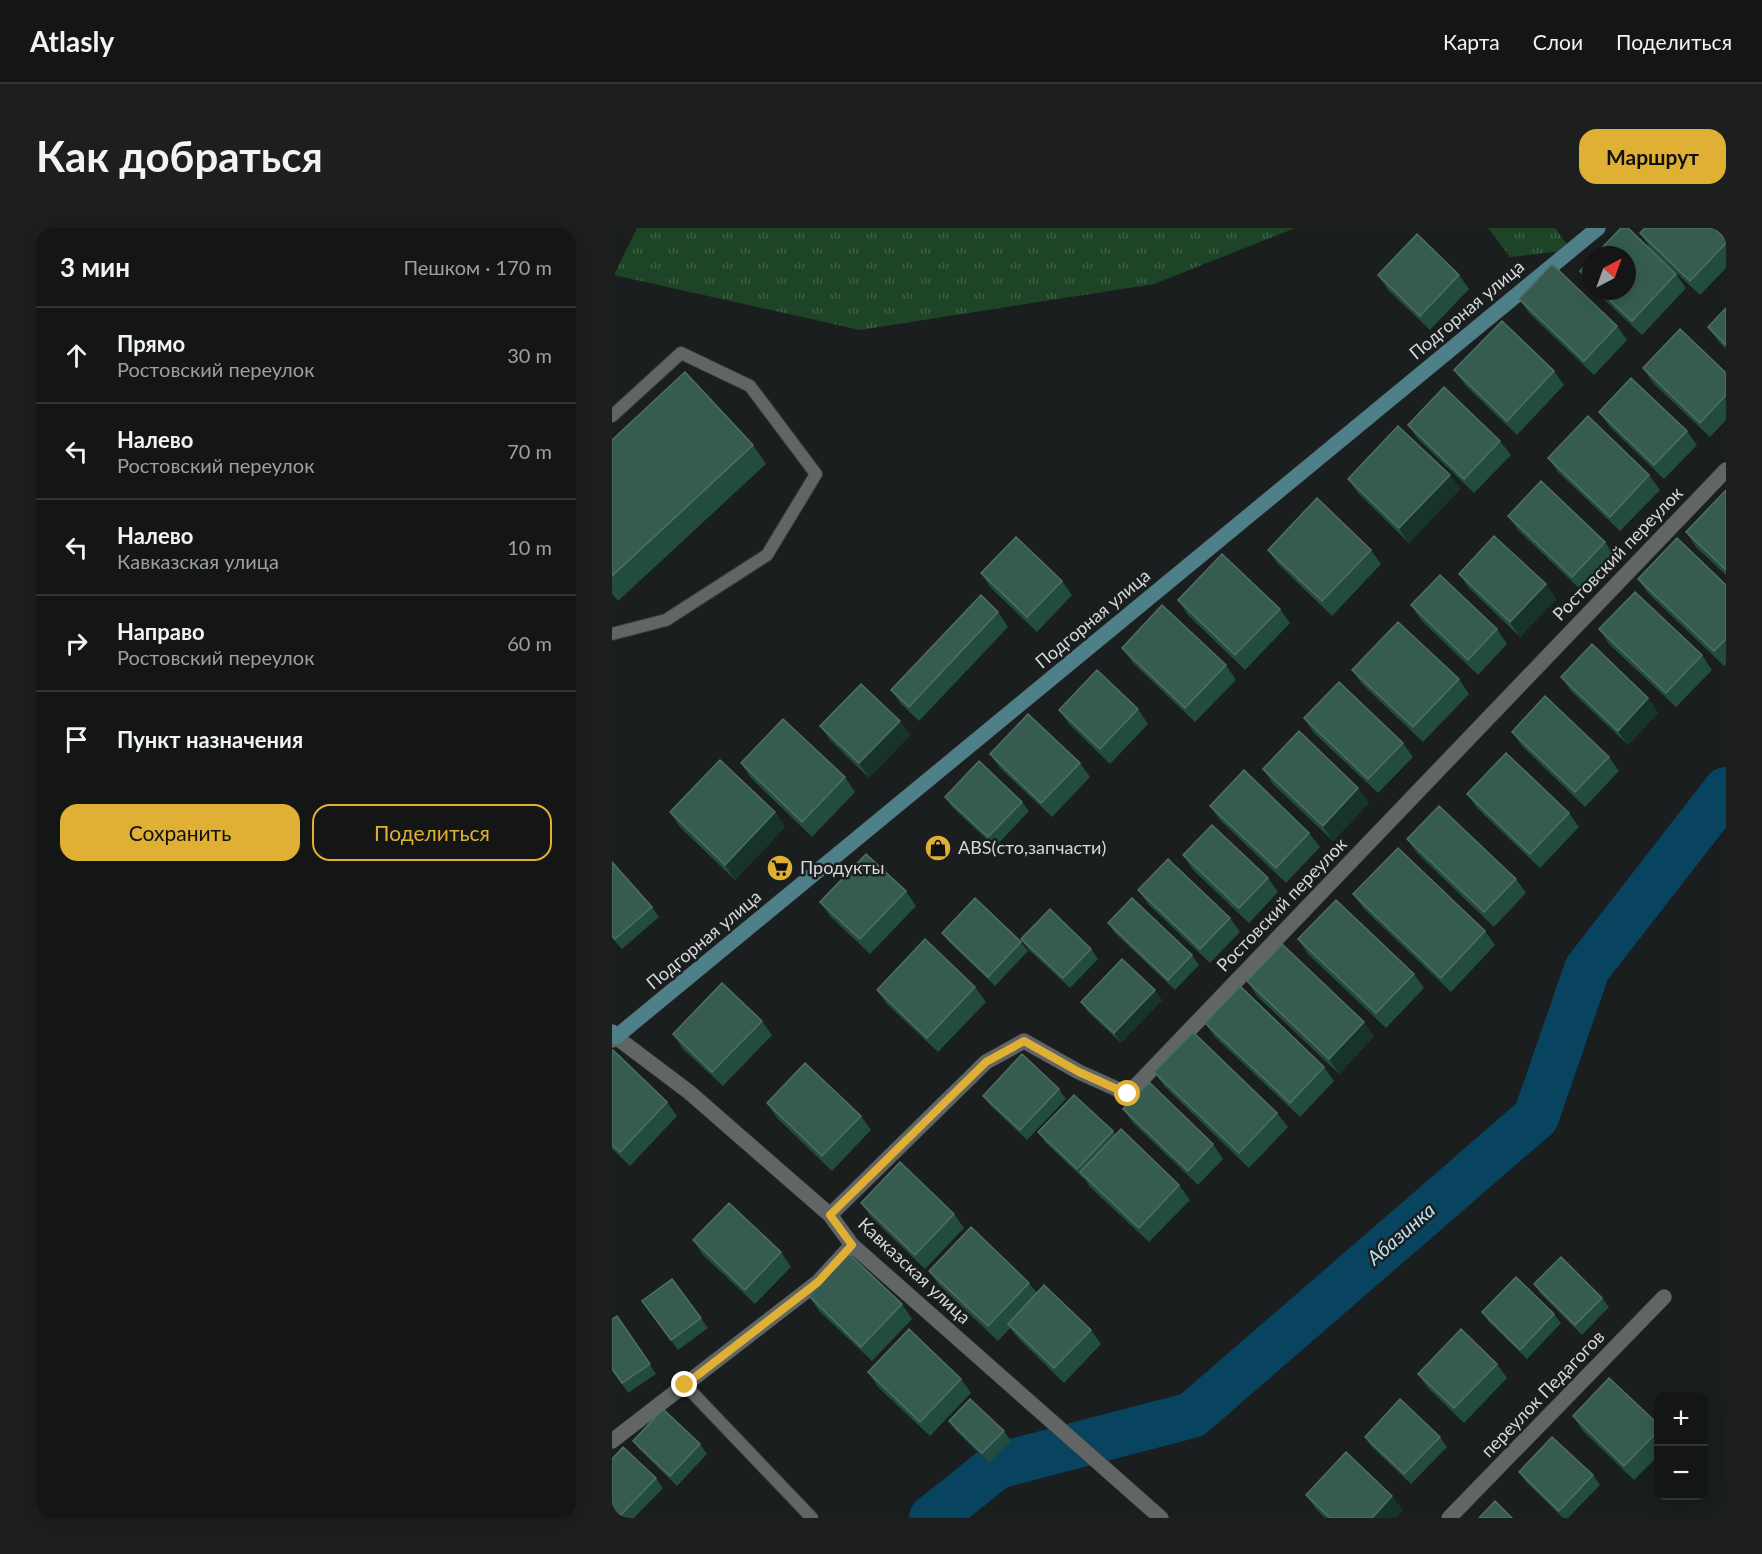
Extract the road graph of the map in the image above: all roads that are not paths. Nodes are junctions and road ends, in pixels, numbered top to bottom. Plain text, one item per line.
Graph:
1 (1598, 228) edge
2 (612, 416) edge
3 (1726, 470) edge
4 (612, 634) edge
5 (613, 1036) edge
6 (830, 1215) junction
7 (852, 1245) junction
8 (1664, 1297) dead end
9 (685, 1385) junction
10 (612, 1441) edge
11 (812, 1518) edge
12 (1161, 1518) edge
13 (1449, 1518) edge

1 - 5 main road, Подгорная улица
2 - 4 lane
3 - 6 street, Ростовский переулок
5 - 6 street, Кавказская улица
6 - 7 street, Кавказская улица
7 - 9 street
7 - 12 street, Кавказская улица
8 - 13 street, переулок Педагогов
9 - 10 street
9 - 11 lane

